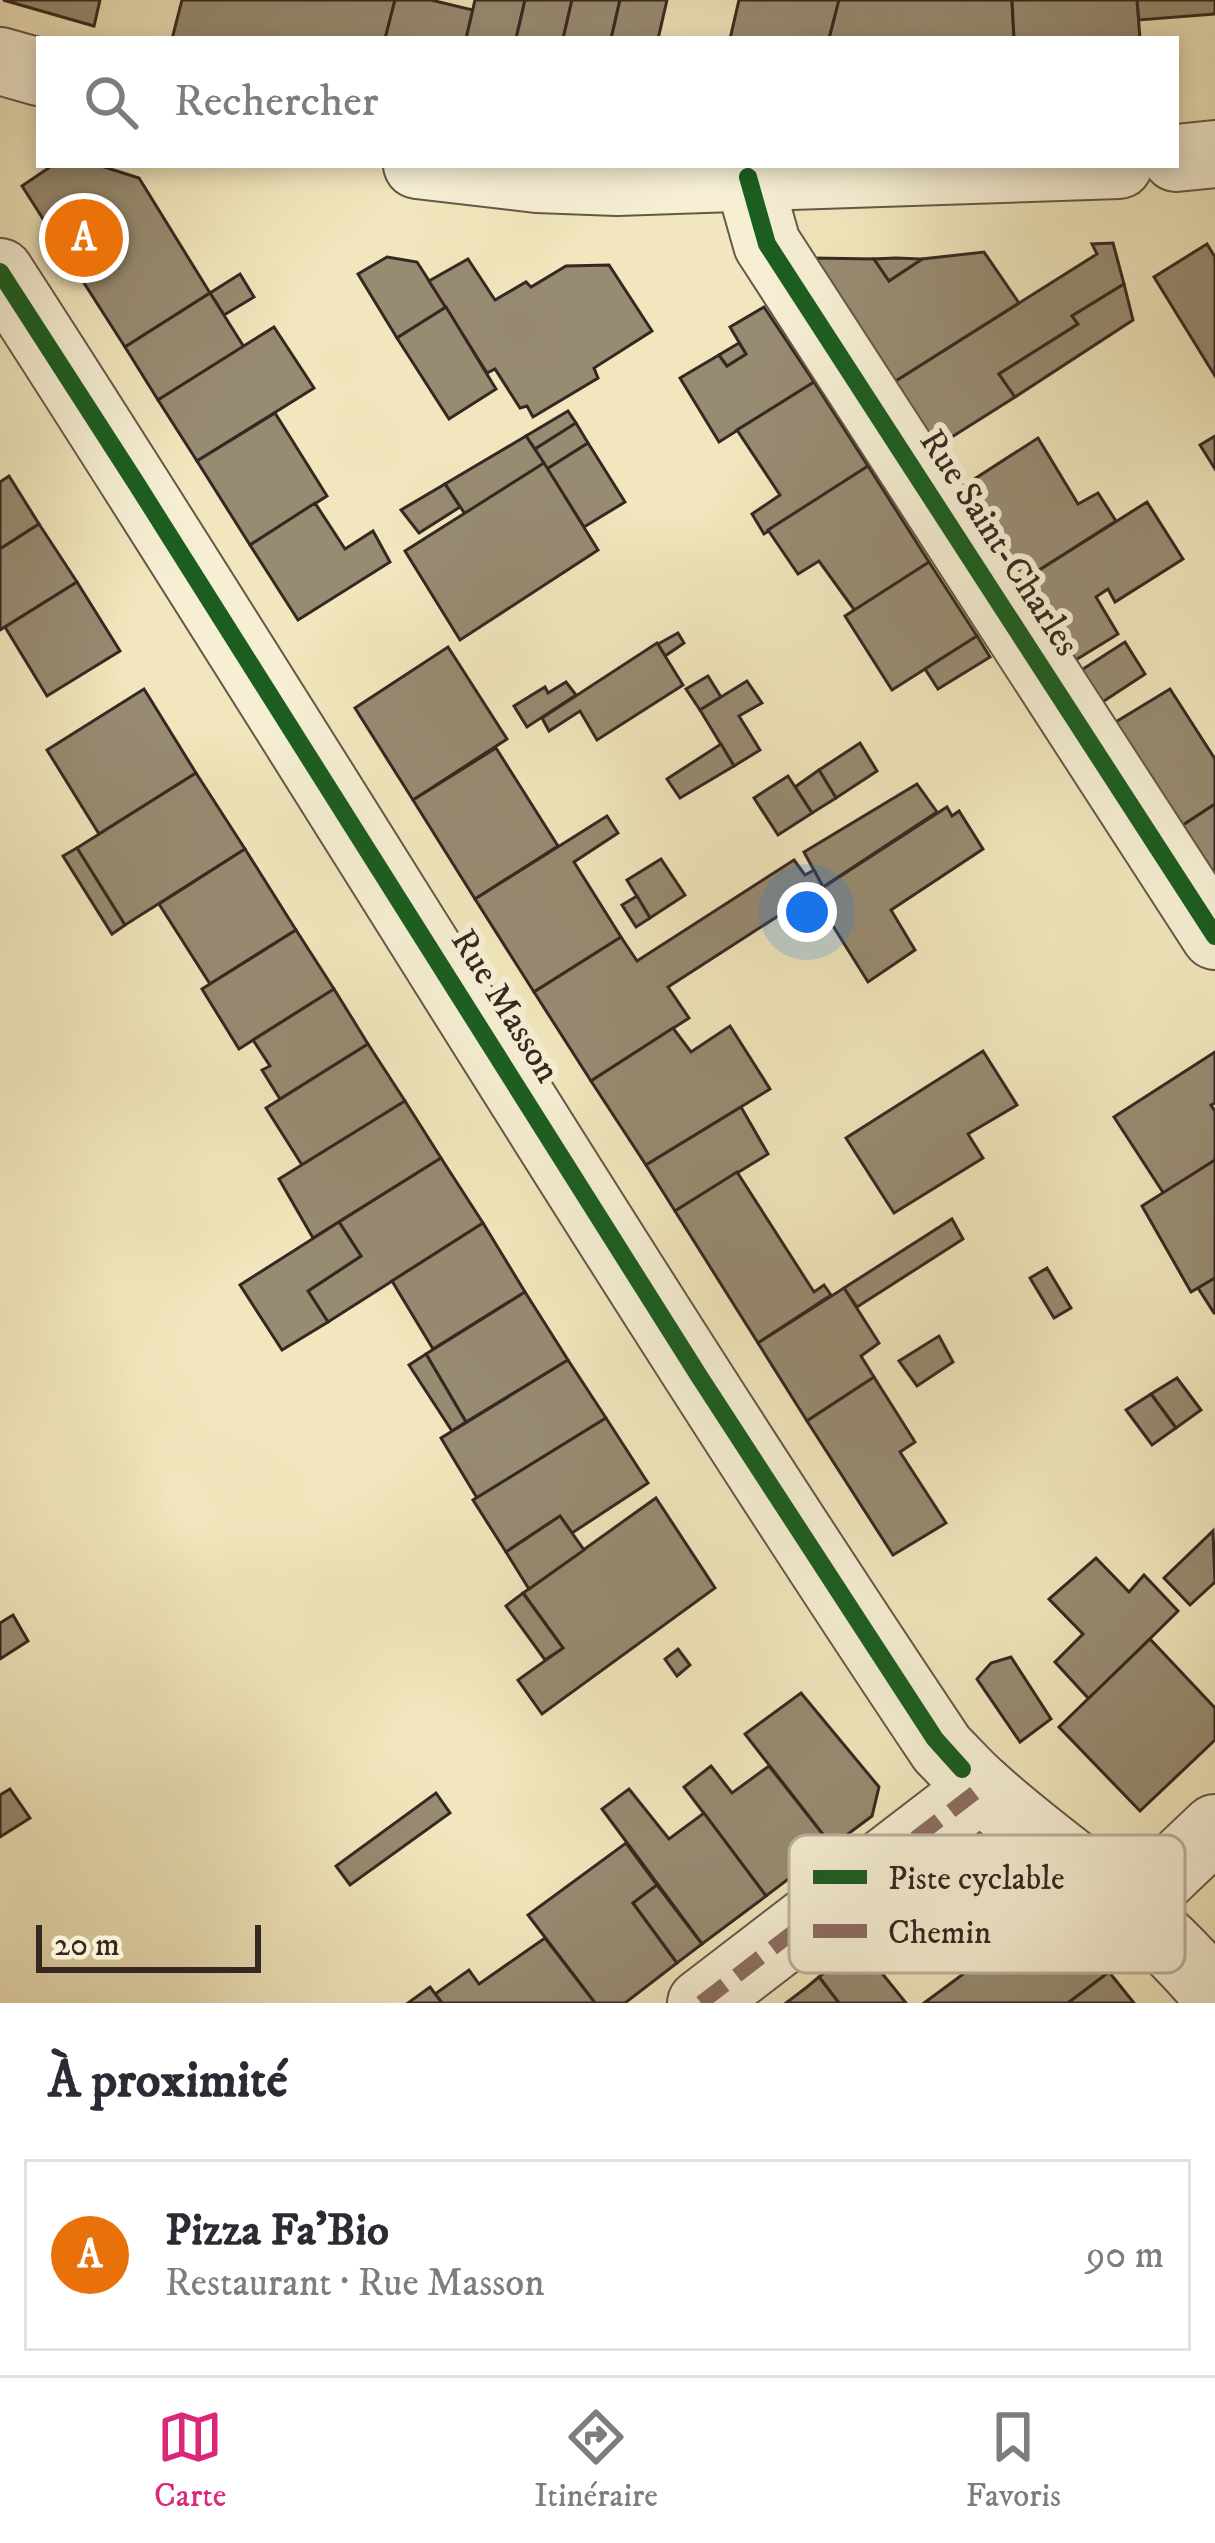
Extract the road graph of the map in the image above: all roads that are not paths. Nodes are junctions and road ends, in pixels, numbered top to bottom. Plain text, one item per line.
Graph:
1 (0, 61) edge
2 (36, 71) edge
3 (1215, 154) edge
4 (1179, 158) edge
5 (443, 168) edge
6 (1019, 168) edge
7 (748, 176) junction
8 (0, 272) edge
9 (1215, 936) edge
10 (981, 1788) junction
11 (1215, 1828) edge
12 (920, 1835) edge
13 (1040, 1835) edge
14 (1185, 1857) edge
15 (789, 1935) edge
16 (1185, 1959) edge
17 (1215, 1995) edge
18 (701, 2003) edge

1 - 2 street
3 - 4 street
5 - 7 street
6 - 7 street
7 - 9 street, Rue Saint-Charles
8 - 10 street, Rue Masson
10 - 12 street
10 - 13 street, Rue Masson
11 - 14 street
15 - 18 street
16 - 17 street, Rue Masson

